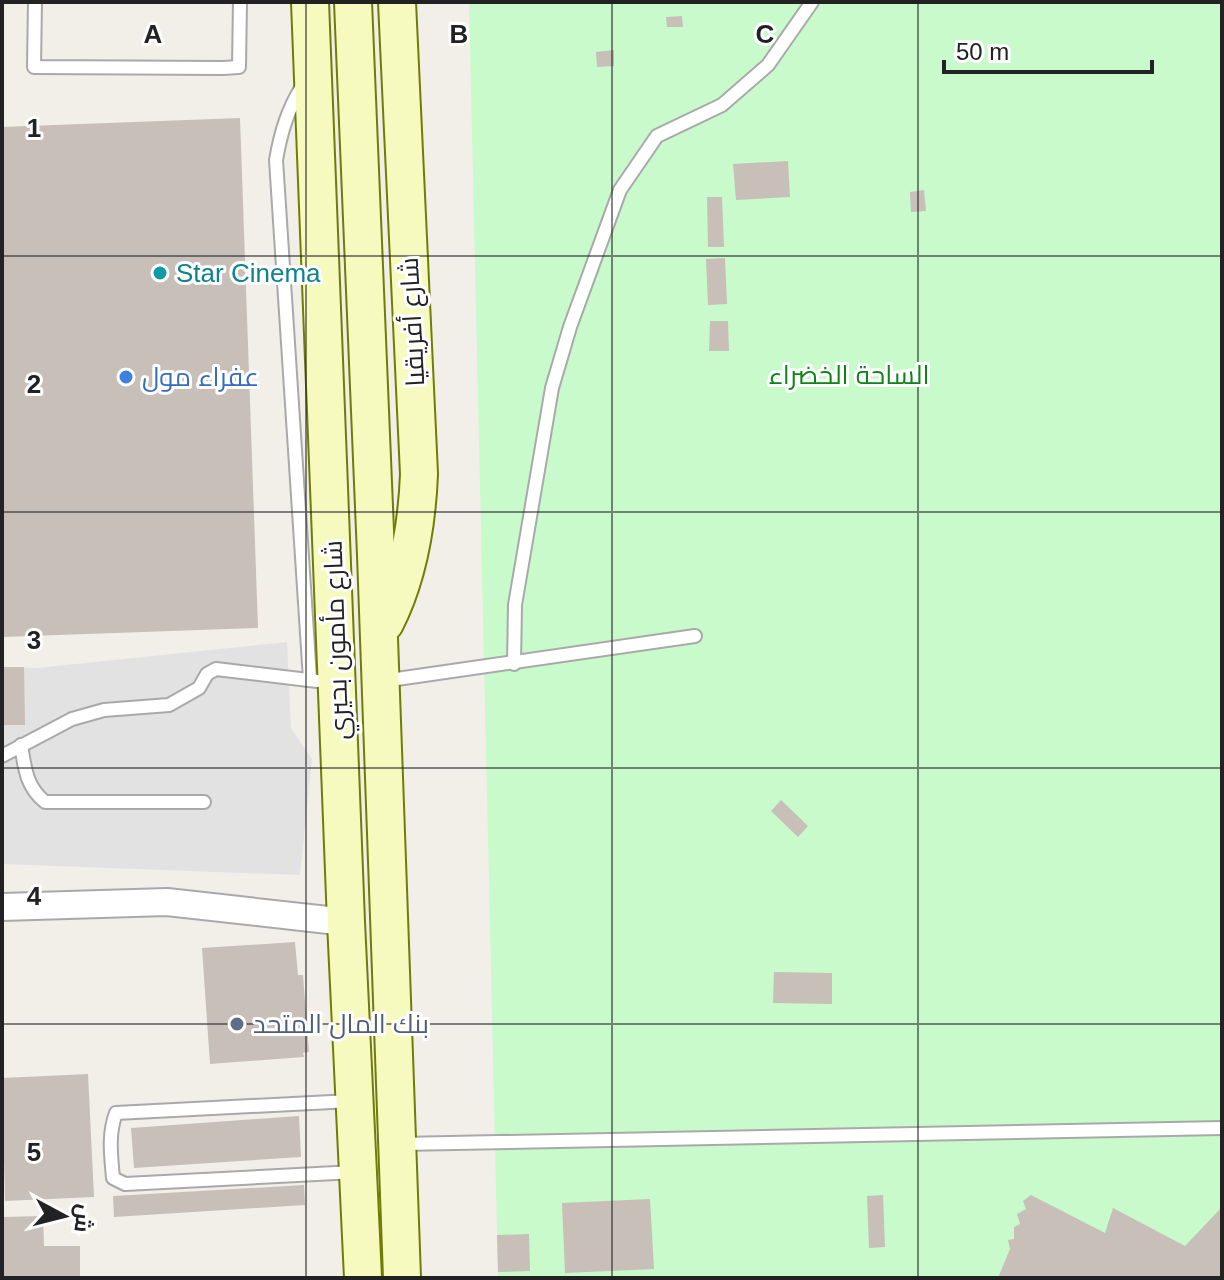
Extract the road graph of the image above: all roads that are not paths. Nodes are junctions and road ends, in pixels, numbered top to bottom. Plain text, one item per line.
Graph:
1 (35, 2) edge
2 (240, 2) edge
3 (310, 2) edge
4 (353, 2) edge
5 (397, 2) edge
6 (812, 2) edge
7 (378, 635) junction
8 (695, 636) dead end
9 (514, 664) junction
10 (354, 693) junction
11 (21, 745) junction
12 (2, 756) edge
13 (204, 802) dead end
14 (2, 907) edge
15 (346, 922) junction
16 (355, 1101) junction
17 (1222, 1128) edge
18 (397, 1144) junction
19 (358, 1171) junction
20 (363, 1278) edge
21 (402, 1278) edge

1 - 2 lane
3 - 10 street, شارع مأمون بحيري
4 - 7 street, شارع مأمون بحيري
5 - 7 street, شارع أفريقيا
6 - 9 lane
7 - 10 street, شارع مأمون بحيري
8 - 9 lane
9 - 10 lane
10 - 11 lane
10 - 15 street, شارع مأمون بحيري
10 - 18 street, شارع مأمون بحيري
11 - 12 lane
11 - 13 lane
14 - 15 street
15 - 16 street, شارع مأمون بحيري
16 - 19 street, شارع مأمون بحيري
16 - 19 lane
17 - 18 lane
18 - 21 street, شارع مأمون بحيري
19 - 20 street, شارع مأمون بحيري

